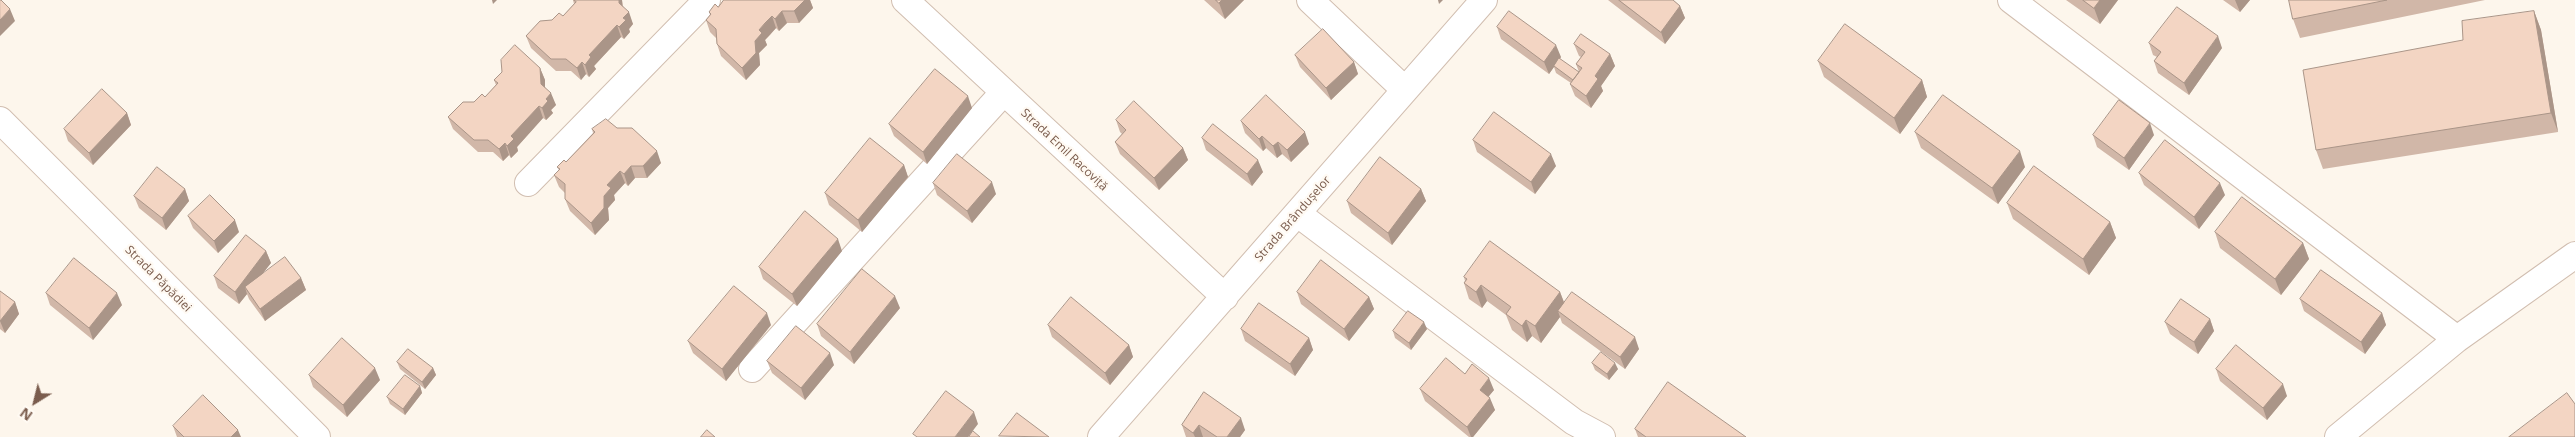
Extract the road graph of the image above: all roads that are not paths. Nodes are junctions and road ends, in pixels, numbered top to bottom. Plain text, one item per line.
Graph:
1 (707, 0) edge
2 (905, 0) edge
3 (1310, 0) edge
4 (1484, 0) edge
5 (2010, 0) edge
6 (1405, 90) junction
7 (1003, 93) junction
8 (0, 120) edge
9 (528, 183) dead end
10 (1298, 214) junction
11 (2575, 255) edge
12 (1225, 297) junction
13 (2456, 339) junction
14 (752, 370) dead end
15 (317, 437) edge
16 (1101, 437) edge
17 (1602, 437) edge
18 (2338, 437) edge

1 - 9 street
2 - 7 street, Strada Emil Racoviță
3 - 6 street
4 - 6 street, Strada Brândușelor
5 - 13 street
6 - 10 street, Strada Brândușelor
7 - 12 street, Strada Emil Racoviță
7 - 14 street
8 - 15 street, Strada Păpădiei
10 - 12 street, Strada Brândușelor
10 - 17 street
11 - 13 street
12 - 16 street, Strada Brândușelor
13 - 18 street

